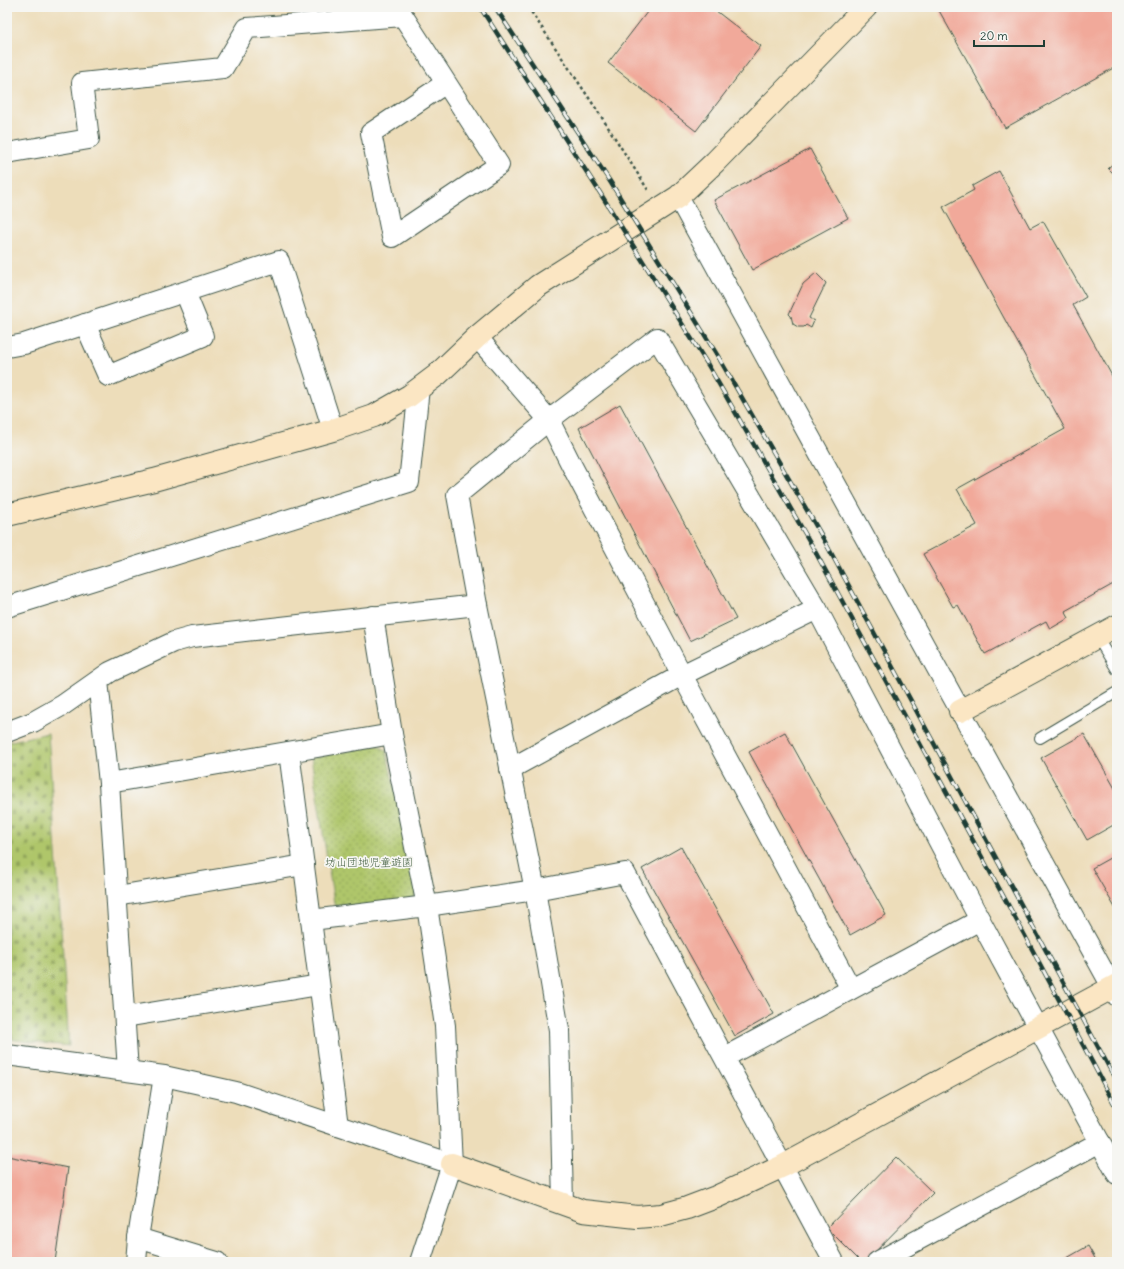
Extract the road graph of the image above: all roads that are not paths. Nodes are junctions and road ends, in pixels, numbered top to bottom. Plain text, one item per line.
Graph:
1 (866, 7) edge
2 (446, 83) junction
3 (7, 153) edge
4 (678, 197) junction
5 (185, 292) junction
6 (85, 324) junction
7 (477, 337) junction
8 (7, 347) edge
9 (419, 388) junction
10 (549, 420) junction
11 (333, 430) junction
12 (7, 515) edge
13 (477, 605) junction
14 (7, 607) edge
15 (816, 609) junction
16 (373, 616) junction
17 (1117, 626) edge
18 (1097, 637) junction
19 (1117, 670) edge
20 (682, 675) junction
21 (98, 681) junction
22 (1117, 692) edge
23 (960, 711) junction
24 (7, 732) edge
25 (392, 734) junction
26 (1040, 738) dead end
27 (289, 752) junction
28 (510, 768) junction
29 (109, 783) junction
30 (304, 865) junction
31 (535, 890) junction
32 (117, 896) junction
33 (427, 906) junction
34 (311, 920) junction
35 (980, 920) junction
36 (319, 985) junction
37 (851, 989) junction
38 (1116, 989) edge
39 (125, 1017) junction
40 (1038, 1027) junction
41 (7, 1055) edge
42 (725, 1057) junction
43 (128, 1071) junction
44 (164, 1076) junction
45 (338, 1126) junction
46 (1100, 1142) junction
47 (452, 1164) junction
48 (783, 1166) junction
49 (1117, 1174) edge
50 (563, 1204) junction
51 (138, 1238) junction
52 (136, 1262) edge
53 (217, 1262) edge
54 (420, 1262) edge
55 (834, 1262) edge
56 (876, 1262) edge

1 - 4 street
2 - 2 street
2 - 3 street
4 - 7 street
4 - 23 street
5 - 6 street
5 - 6 street
5 - 11 street
6 - 8 street
7 - 9 street
7 - 10 street
9 - 11 street
9 - 14 street
10 - 13 street
10 - 15 street
10 - 20 street
11 - 12 street
13 - 16 street
13 - 28 street
15 - 20 street
15 - 35 street
16 - 21 street
16 - 25 street
17 - 18 street
18 - 19 lane
18 - 23 street
20 - 28 street
20 - 37 street
21 - 24 street
21 - 29 street
22 - 26 lane
23 - 38 street
25 - 27 street
25 - 33 street
27 - 29 street
27 - 30 street
28 - 31 street
29 - 32 street
30 - 32 street
30 - 34 street
31 - 33 street
31 - 42 street
31 - 50 street
32 - 39 street
33 - 34 street
33 - 47 street
34 - 36 street
35 - 37 street
35 - 40 street
36 - 39 street
36 - 45 street
37 - 42 street
38 - 40 street
39 - 43 street
40 - 46 street
40 - 48 street
41 - 43 street
42 - 48 street
43 - 44 street
44 - 45 street
44 - 51 street
45 - 47 street
46 - 49 street
46 - 56 street
47 - 50 street
47 - 54 street
48 - 50 street
48 - 55 street
51 - 52 street
51 - 53 street

